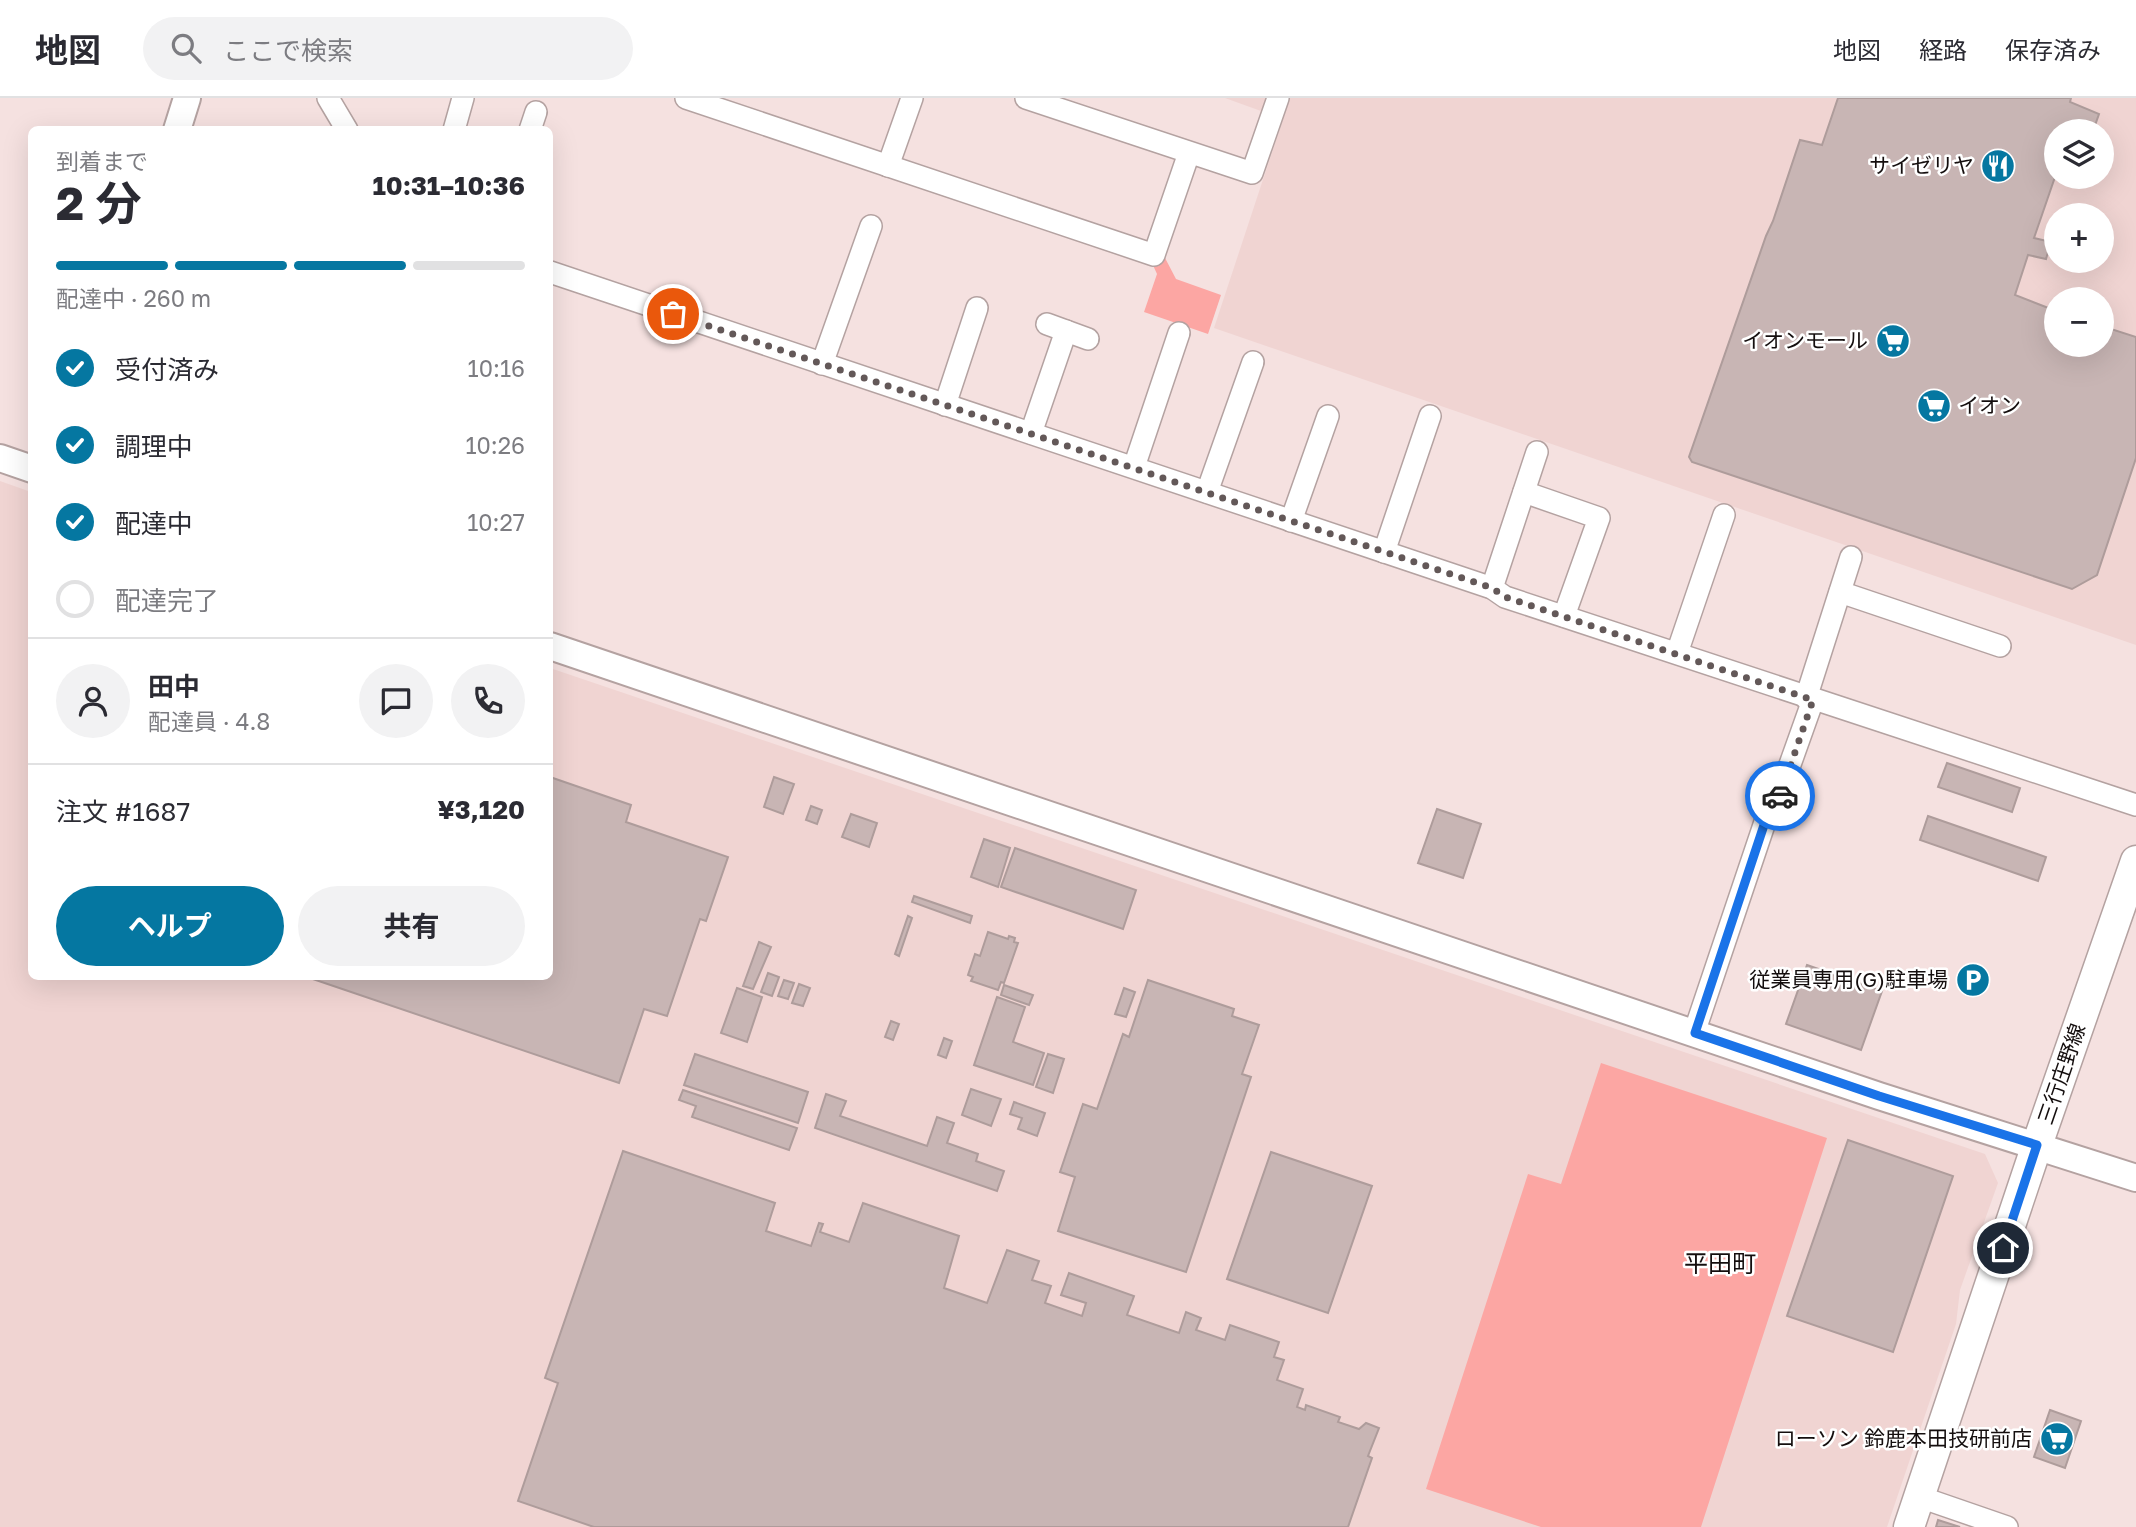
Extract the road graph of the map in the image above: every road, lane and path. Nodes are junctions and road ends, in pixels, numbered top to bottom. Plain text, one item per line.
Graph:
1 (187, 98) edge
2 (328, 98) edge
3 (463, 98) edge
4 (686, 98) edge
5 (912, 98) edge
6 (1026, 98) edge
7 (1278, 98) edge
8 (178, 126) edge
9 (345, 126) edge
10 (455, 126) edge
11 (1189, 153) junction
12 (888, 166) junction
13 (871, 226) dead end
14 (553, 273) edge
15 (977, 308) dead end
16 (1179, 333) dead end
17 (1087, 339) dead end
18 (1253, 362) dead end
19 (821, 364) junction
20 (944, 405) junction
21 (1328, 416) dead end
22 (1430, 416) dead end
23 (1031, 433) junction
24 (1537, 452) dead end
25 (0, 458) edge
26 (1134, 467) junction
27 (28, 468) edge
28 (1207, 492) junction
29 (1524, 492) junction
30 (1724, 515) dead end
31 (1291, 521) junction
32 (1384, 552) junction
33 (1852, 556) dead end
34 (1492, 588) junction
35 (1840, 592) junction
36 (1564, 616) junction
37 (2000, 646) dead end
38 (553, 647) edge
39 (1677, 653) junction
40 (1810, 699) junction
41 (2136, 805) edge
42 (2136, 861) edge
43 (1695, 1033) junction
44 (2037, 1145) junction
45 (2136, 1178) edge
46 (1920, 1497) junction
47 (1909, 1527) edge
48 (2007, 1527) edge

1 - 8 street
2 - 9 street
3 - 10 street
4 - 12 street
5 - 12 street
6 - 11 street
7 - 11 street
11 - 12 street
13 - 19 street
14 - 19 street
15 - 20 street
16 - 26 street
17 - 23 street
18 - 28 street
19 - 20 street
20 - 23 street
21 - 31 street
22 - 32 street
23 - 26 street
24 - 29 street
25 - 27 street
26 - 28 street
28 - 31 street
29 - 34 street
29 - 36 street
30 - 39 street
31 - 32 street
32 - 34 street
33 - 35 street
34 - 36 street
35 - 37 street
35 - 40 street
36 - 39 street
38 - 43 street
39 - 40 street
40 - 41 street
40 - 43 street
42 - 44 main road, 三行庄野線
43 - 44 street
44 - 45 street
44 - 46 main road, 三行庄野線
46 - 47 main road, 三行庄野線
46 - 48 street

